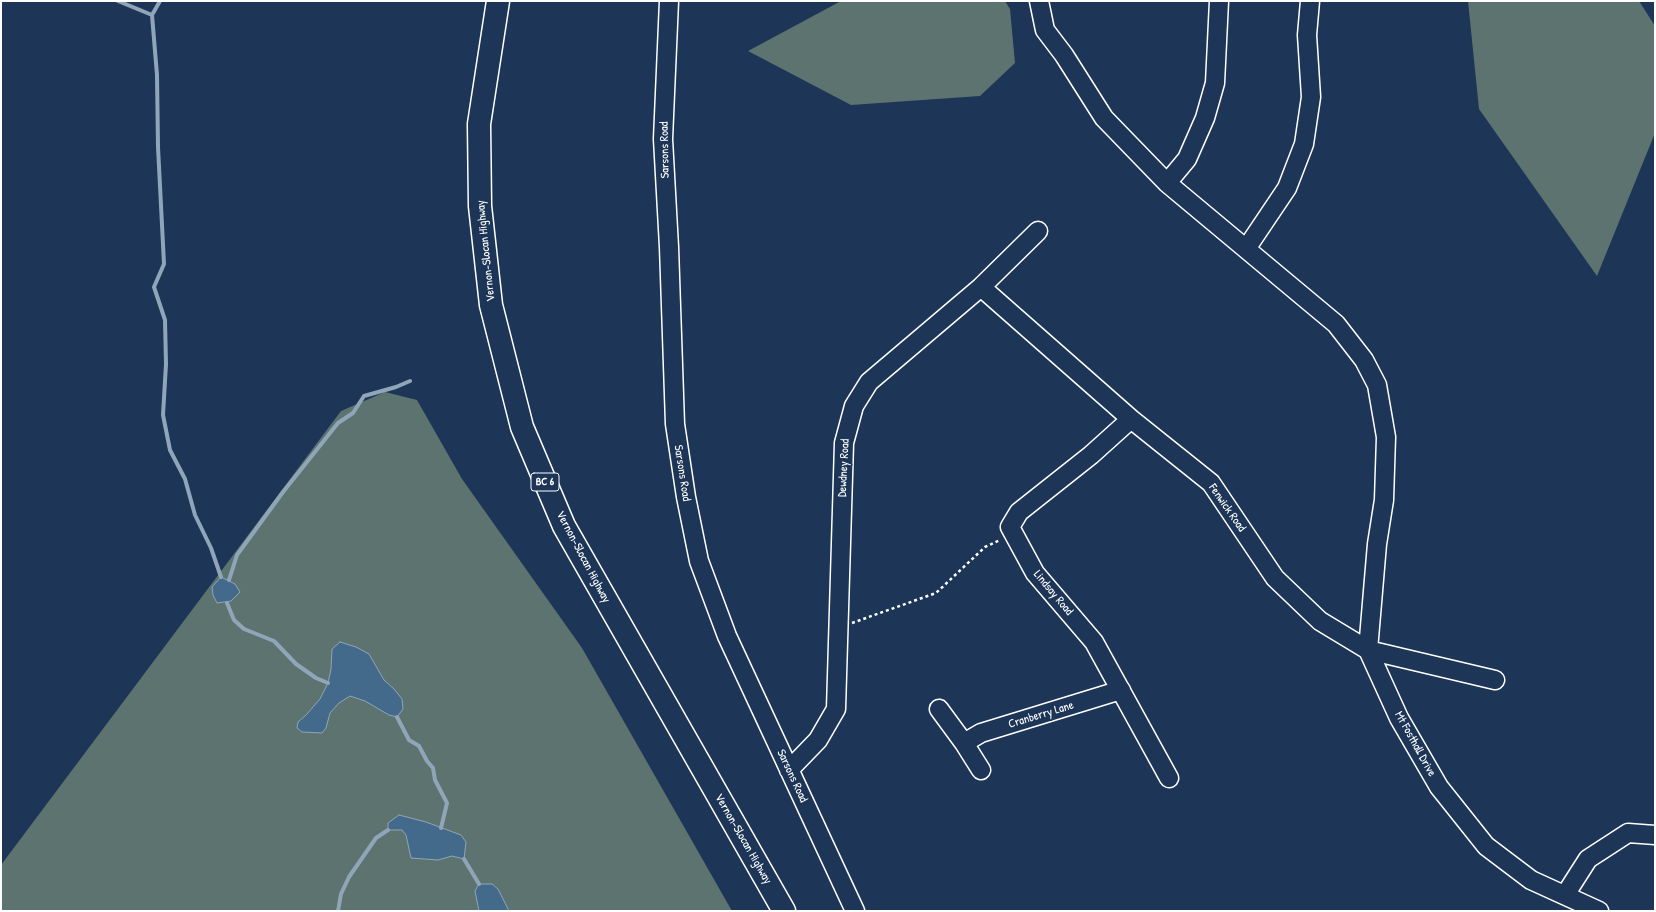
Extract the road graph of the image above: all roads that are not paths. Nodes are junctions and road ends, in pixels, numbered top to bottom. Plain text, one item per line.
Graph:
1 (498, 1) edge
2 (669, 1) edge
3 (1039, 1) edge
4 (1219, 1) edge
5 (1310, 1) edge
6 (1167, 182) junction
7 (1038, 231) dead end
8 (1246, 249) junction
9 (980, 287) junction
10 (1131, 419) junction
11 (1368, 650) junction
12 (1495, 680) dead end
13 (1121, 690) junction
14 (939, 709) dead end
15 (964, 743) junction
16 (789, 770) junction
17 (981, 770) dead end
18 (1169, 778) dead end
19 (1655, 835) edge
20 (1565, 896) junction
21 (784, 911) edge
22 (855, 911) edge
23 (1599, 911) edge

1 - 21 main road, Vernon-Slocan Highway / BC 6
2 - 16 street, Sarsons Road
3 - 6 street
4 - 6 street
5 - 8 street
6 - 8 street
7 - 9 street, Dewdney Road
8 - 11 street
9 - 10 street, Fenwick Road
9 - 16 street, Dewdney Road
10 - 11 street, Fenwick Road
10 - 13 street, Lindsay Road
11 - 12 street, Fenwick Road
11 - 20 street, Mt Fosthall Drive
13 - 15 street, Cranberry Lane
13 - 18 street, Lindsay Road
14 - 15 street
15 - 17 street
16 - 22 street, Sarsons Road
19 - 20 street
20 - 23 street, Mt Fosthall Drive

